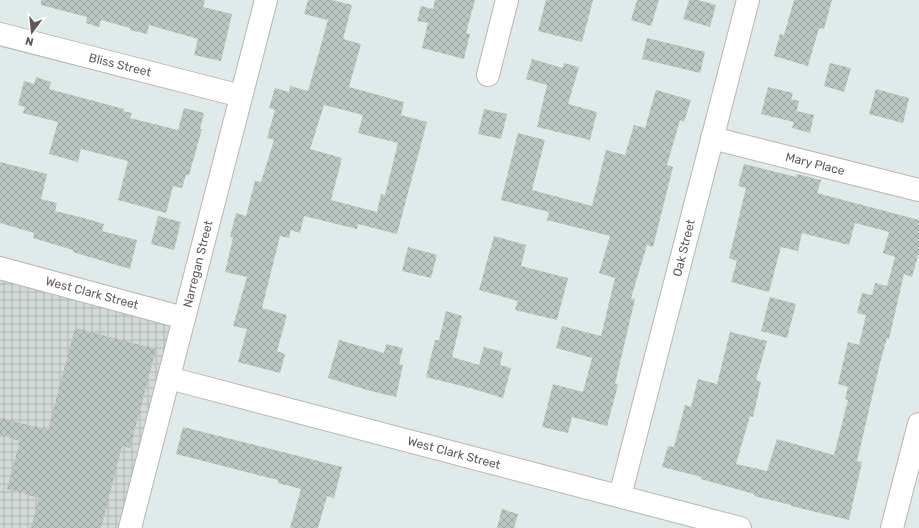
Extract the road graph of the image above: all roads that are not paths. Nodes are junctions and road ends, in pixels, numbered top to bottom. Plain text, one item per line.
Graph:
1 (266, 0) edge
2 (508, 0) edge
3 (748, 0) edge
4 (0, 34) edge
5 (488, 75) dead end
6 (241, 96) junction
7 (712, 138) junction
8 (919, 190) edge
9 (0, 268) edge
10 (184, 318) junction
11 (169, 378) junction
12 (919, 424) edge
13 (620, 496) junction
14 (130, 528) edge
15 (740, 528) edge
16 (892, 528) edge

1 - 6 street, Narregan Street
2 - 5 street
3 - 7 street, Oak Street
4 - 6 street, Bliss Street
6 - 10 street, Narregan Street
7 - 8 street, Mary Place
7 - 13 street, Oak Street
9 - 10 street, West Clark Street
10 - 11 street, Narregan Street
11 - 13 street, West Clark Street
11 - 14 street, Narregan Street
12 - 16 street
13 - 15 street, West Clark Street

